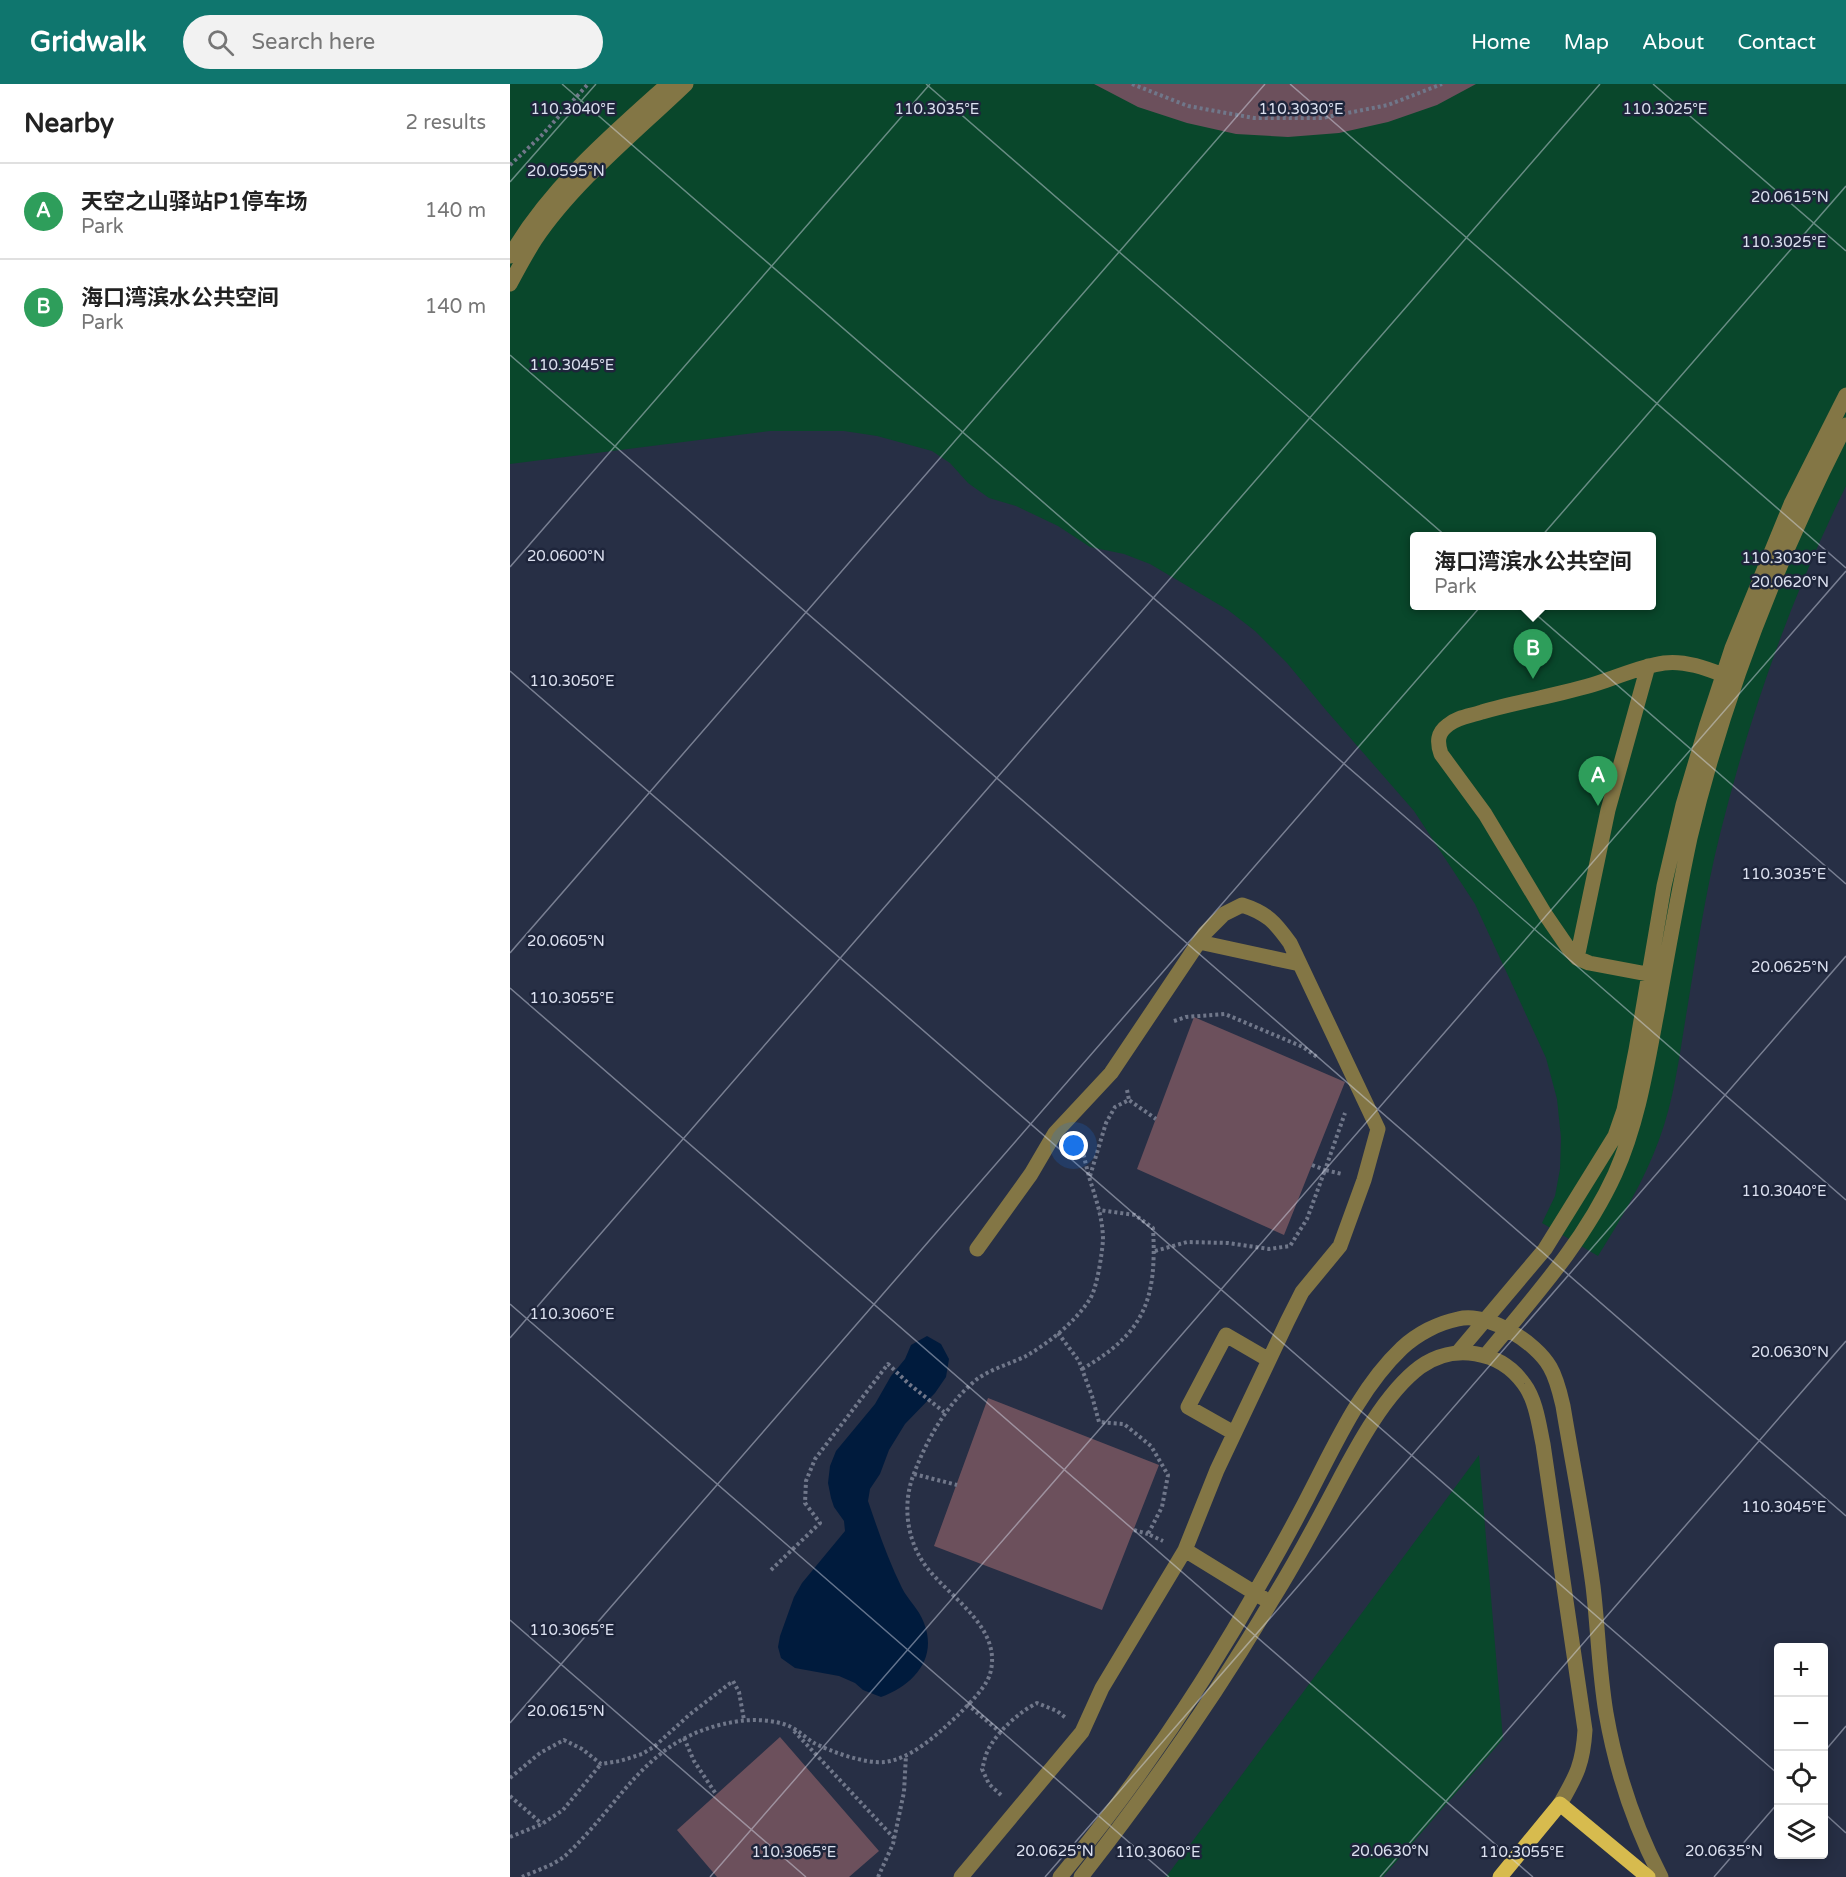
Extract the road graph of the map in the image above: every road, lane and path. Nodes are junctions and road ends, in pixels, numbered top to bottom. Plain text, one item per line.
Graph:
1 (588, 84) edge
2 (668, 84) edge
3 (686, 84) edge
4 (1132, 84) edge
5 (1442, 84) edge
6 (510, 165) edge
7 (510, 256) edge
8 (510, 284) edge
9 (1846, 395) edge
10 (1846, 425) edge
11 (1648, 666) junction
12 (1730, 677) junction
13 (1199, 942) junction
14 (1577, 958) junction
15 (1300, 964) junction
16 (1656, 976) junction
17 (1165, 1023) dead end
18 (1320, 1059) dead end
19 (1126, 1081) dead end
20 (1129, 1100) junction
21 (1346, 1111) dead end
22 (1074, 1114) junction
23 (1156, 1119) dead end
24 (1312, 1164) dead end
25 (1325, 1170) junction
26 (1090, 1178) junction
27 (1364, 1180) junction
28 (1099, 1210) junction
29 (977, 1249) dead end
30 (1155, 1251) junction
31 (1485, 1321) junction
32 (1507, 1329) junction
33 (1058, 1333) junction
34 (1459, 1352) junction
35 (1486, 1355) junction
36 (1269, 1360) junction
37 (1082, 1369) junction
38 (944, 1412) junction
39 (1234, 1433) junction
40 (914, 1474) junction
41 (957, 1485) dead end
42 (1134, 1530) dead end
43 (1148, 1534) junction
44 (1185, 1550) junction
45 (771, 1570) dead end
46 (1255, 1594) junction
47 (1271, 1603) junction
48 (967, 1704) junction
49 (744, 1720) junction
50 (789, 1726) junction
51 (1082, 1732) junction
52 (1001, 1733) junction
53 (684, 1737) junction
54 (906, 1755) junction
55 (601, 1764) junction
56 (510, 1778) edge
57 (716, 1794) dead end
58 (510, 1796) edge
59 (1560, 1804) junction
60 (1018, 1809) junction
61 (542, 1824) junction
62 (510, 1837) edge
63 (894, 1838) junction
64 (522, 1877) edge
65 (878, 1877) edge
66 (961, 1877) edge
67 (1060, 1877) edge
68 (1081, 1877) edge
69 (1500, 1877) edge
70 (1648, 1877) edge
71 (1661, 1877) edge

1 - 6 path
2 - 7 street
3 - 8 street
4 - 5 path
9 - 12 street
10 - 12 street
11 - 12 street
11 - 14 street
11 - 14 street
12 - 16 street
13 - 15 street
13 - 15 street
13 - 22 street
14 - 16 street
15 - 27 street
16 - 31 street
16 - 32 street
17 - 18 path
19 - 20 path
20 - 23 path
20 - 26 path
21 - 25 path
22 - 26 path
22 - 29 street
24 - 25 path
25 - 27 path
25 - 30 path
26 - 28 path
27 - 36 street
28 - 30 path
28 - 33 path
30 - 37 path
31 - 32 street
31 - 34 street
31 - 46 street
32 - 35 street
32 - 71 street
33 - 37 path
33 - 38 path
34 - 35 street
34 - 47 street
35 - 59 street
36 - 39 street
36 - 39 street
37 - 43 path
38 - 40 path
38 - 45 path
39 - 44 street
40 - 41 path
40 - 48 path
42 - 43 path
43 - 44 path
44 - 46 street
44 - 51 street
46 - 47 street
46 - 67 street
47 - 68 street
48 - 52 path
48 - 54 path
49 - 50 path
49 - 53 path
49 - 55 path
50 - 54 path
50 - 63 path
51 - 52 path
51 - 60 street
52 - 60 path
53 - 57 path
53 - 64 path
54 - 63 path
55 - 56 path
55 - 61 path
58 - 61 path
59 - 69 main road
59 - 70 main road
60 - 66 street
61 - 62 path
63 - 65 path

